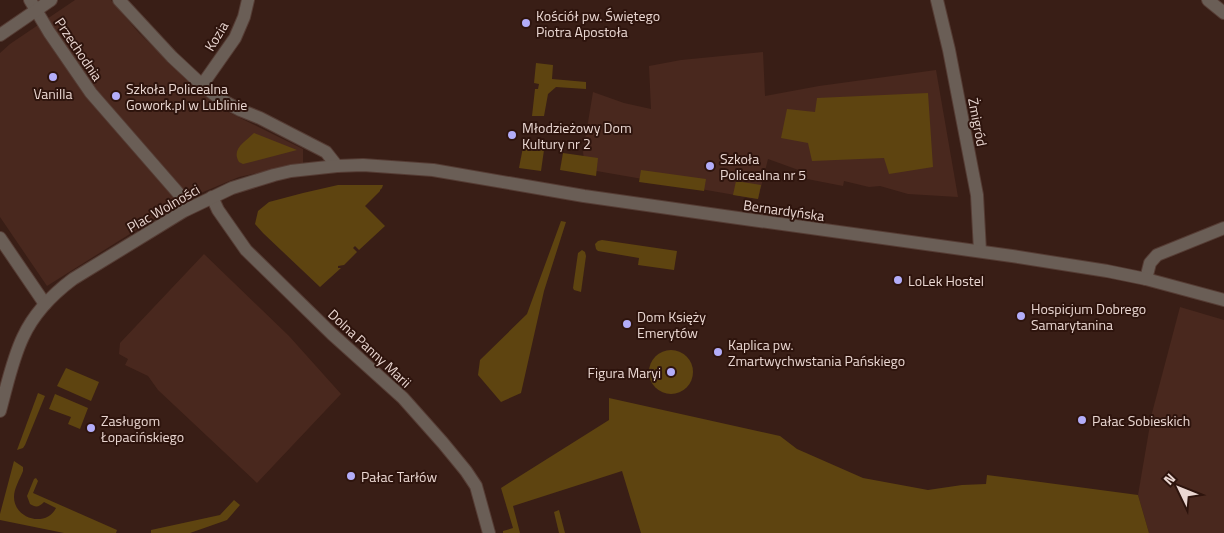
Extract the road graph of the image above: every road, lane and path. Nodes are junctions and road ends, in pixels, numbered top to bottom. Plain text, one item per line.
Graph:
1 (51, 0) edge
2 (119, 0) edge
3 (248, 0) edge
4 (937, 0) edge
5 (1208, 0) edge
6 (33, 5) edge
7 (1224, 13) edge
8 (0, 35) edge
9 (202, 85) junction
10 (337, 166) junction
11 (311, 168) joint
12 (179, 194) dead end
13 (212, 197) junction
14 (1224, 228) edge
15 (0, 238) edge
16 (980, 251) junction
17 (1146, 279) junction
18 (1224, 300) edge
19 (45, 304) junction
20 (0, 411) edge
21 (489, 533) edge

1 - 6 street
2 - 9 street
3 - 9 street, Kozia
4 - 16 street, Żmigród
5 - 7 street
6 - 8 street
6 - 12 street, Przechodnia
9 - 10 street
10 - 11 street, Bernardyńska
10 - 16 street, Bernardyńska
11 - 13 street, Plac Wolności
13 - 19 street, Plac Wolności
13 - 21 street, Dolna Panny Marii
14 - 17 street
15 - 19 street
16 - 17 street, Bernardyńska
17 - 18 street, Bernardyńska
19 - 20 street, Plac Wolności

